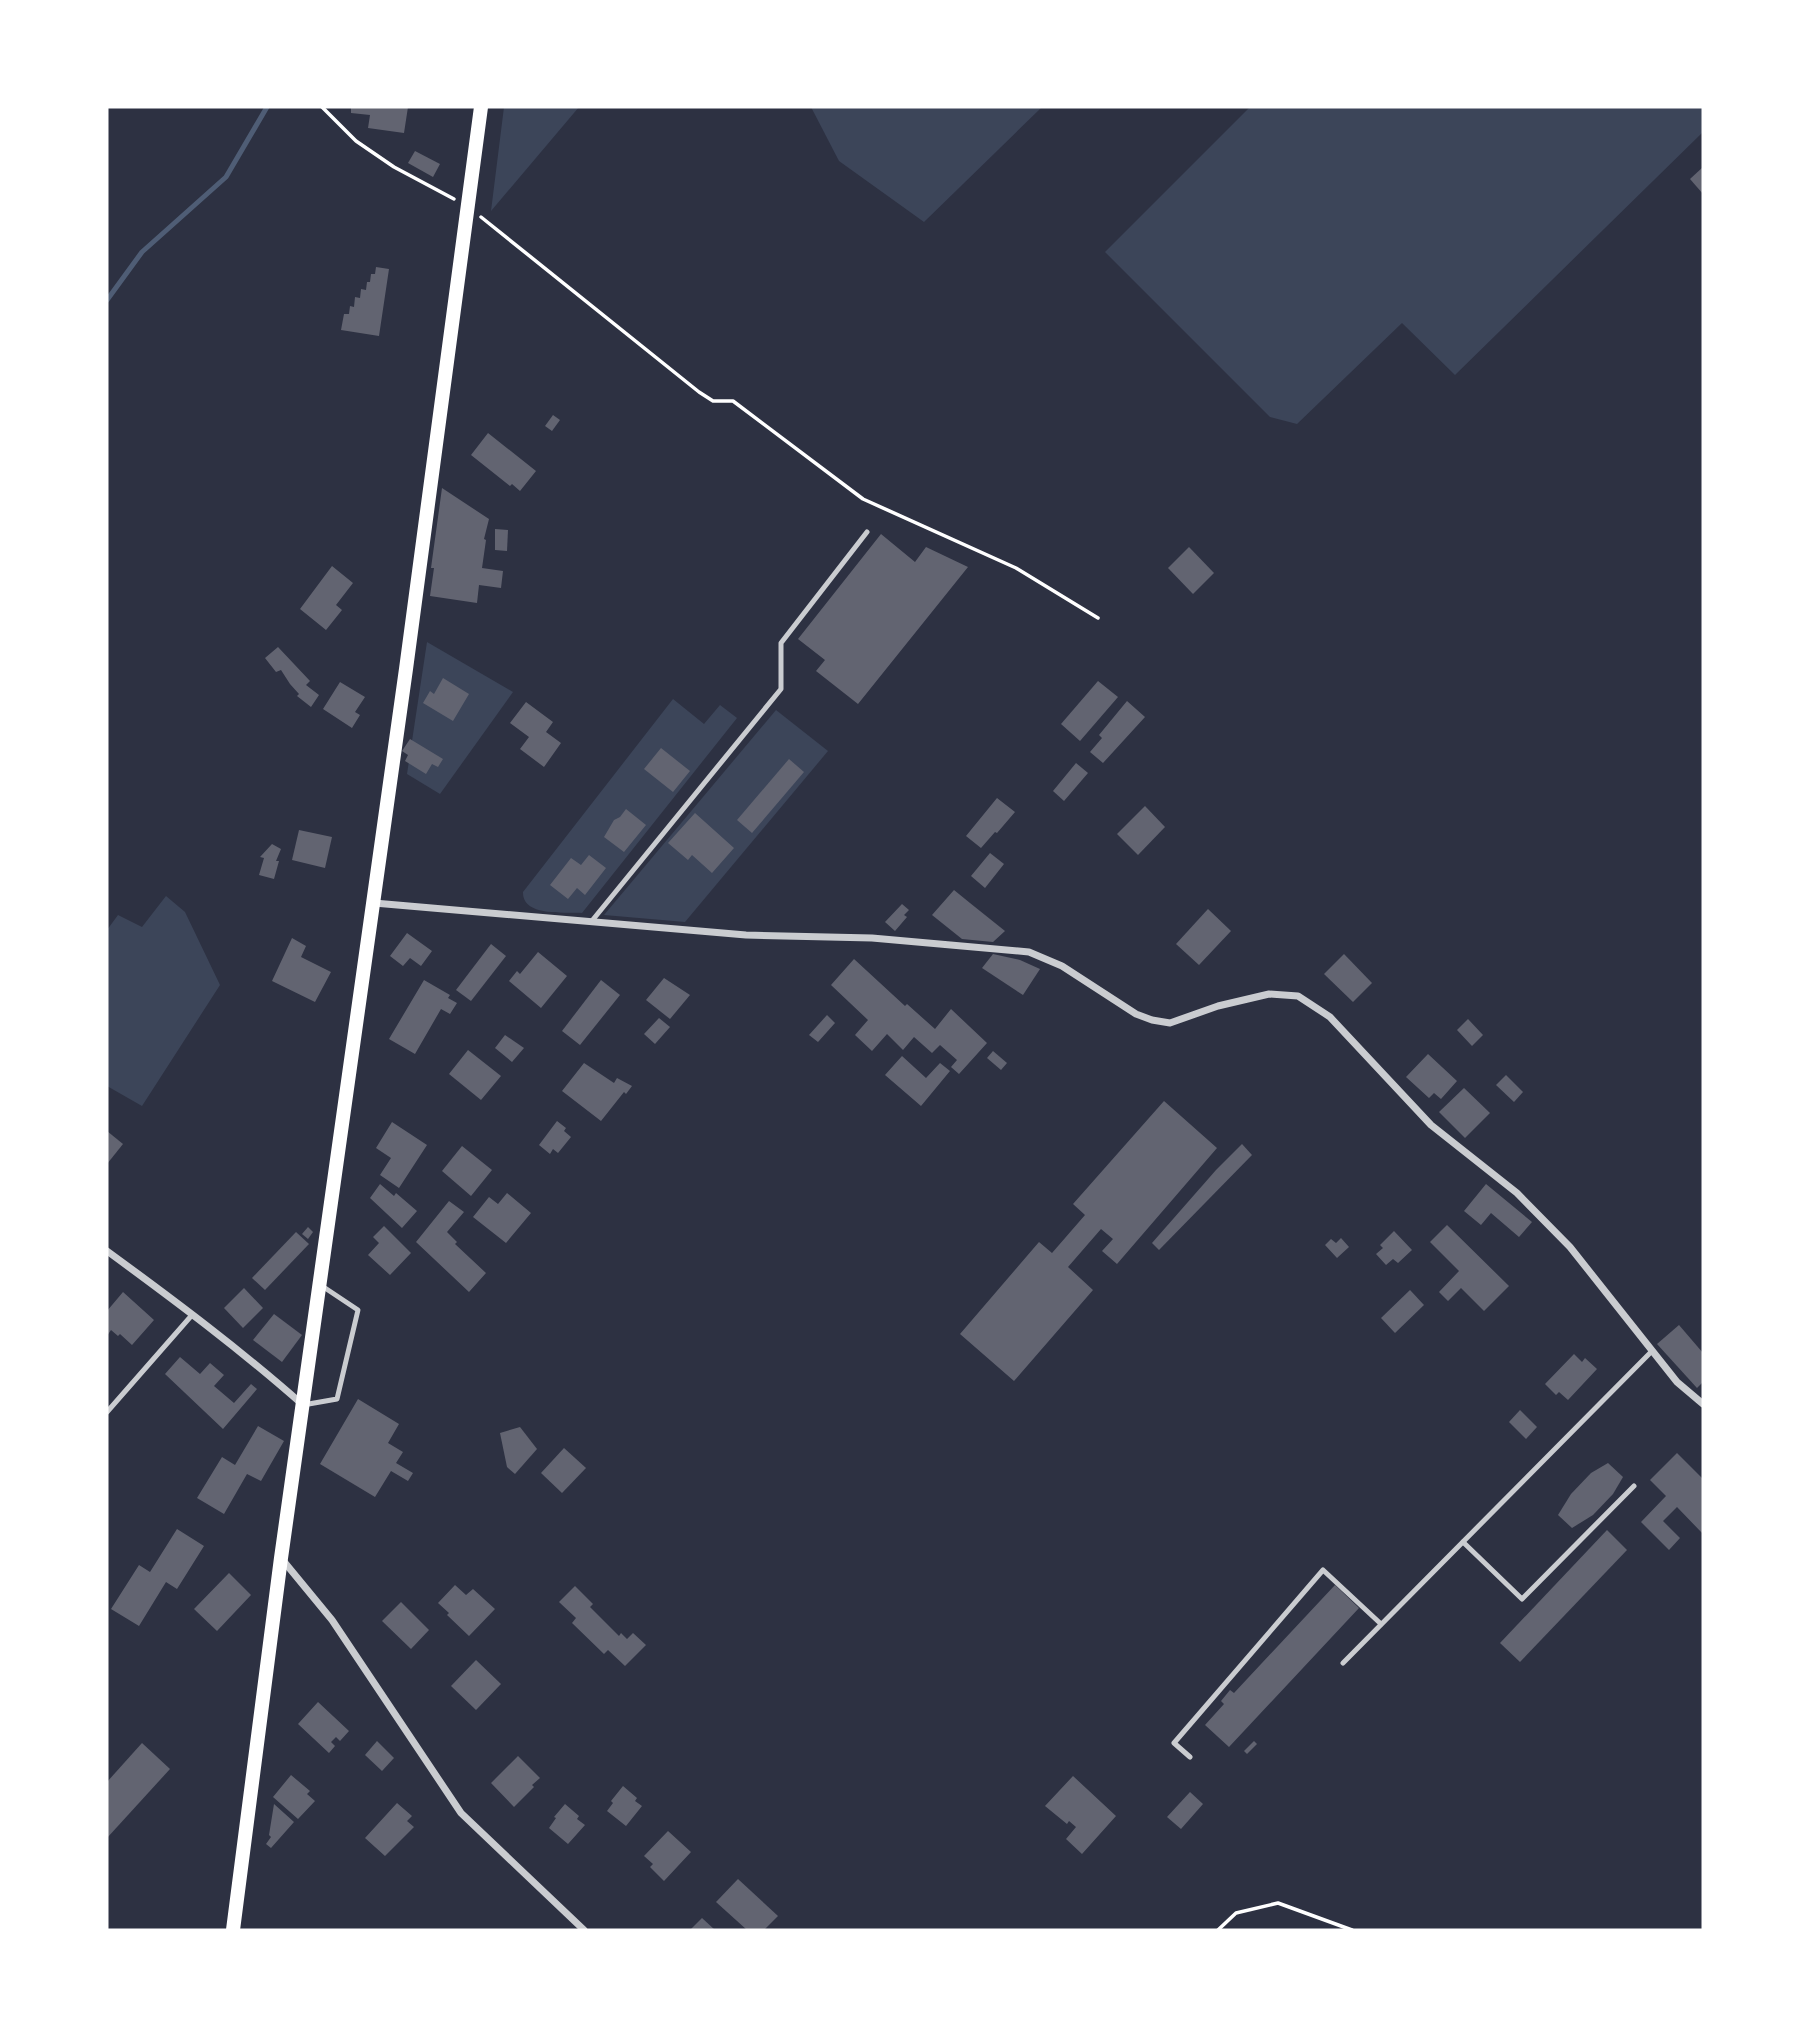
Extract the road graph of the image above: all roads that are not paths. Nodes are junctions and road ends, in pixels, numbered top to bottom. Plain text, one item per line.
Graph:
1 (481, 107) edge
2 (867, 532) dead end
3 (373, 903) junction
4 (591, 922) junction
5 (107, 1251) edge
6 (320, 1285) junction
7 (192, 1315) junction
8 (1652, 1350) junction
9 (1703, 1404) edge
10 (303, 1405) junction
11 (107, 1412) edge
12 (1634, 1486) dead end
13 (1463, 1542) junction
14 (281, 1558) junction
15 (1381, 1624) junction
16 (1343, 1663) dead end
17 (1190, 1757) dead end
18 (233, 1930) edge
19 (584, 1930) edge

1 - 3 main road
2 - 4 lane
3 - 4 street
3 - 6 main road
4 - 8 street
5 - 7 street
6 - 10 main road
6 - 10 lane
7 - 10 street
7 - 11 lane
8 - 9 street
8 - 13 lane
10 - 14 main road
12 - 13 lane
13 - 15 lane
14 - 18 main road
14 - 19 street
15 - 16 lane
15 - 17 lane

